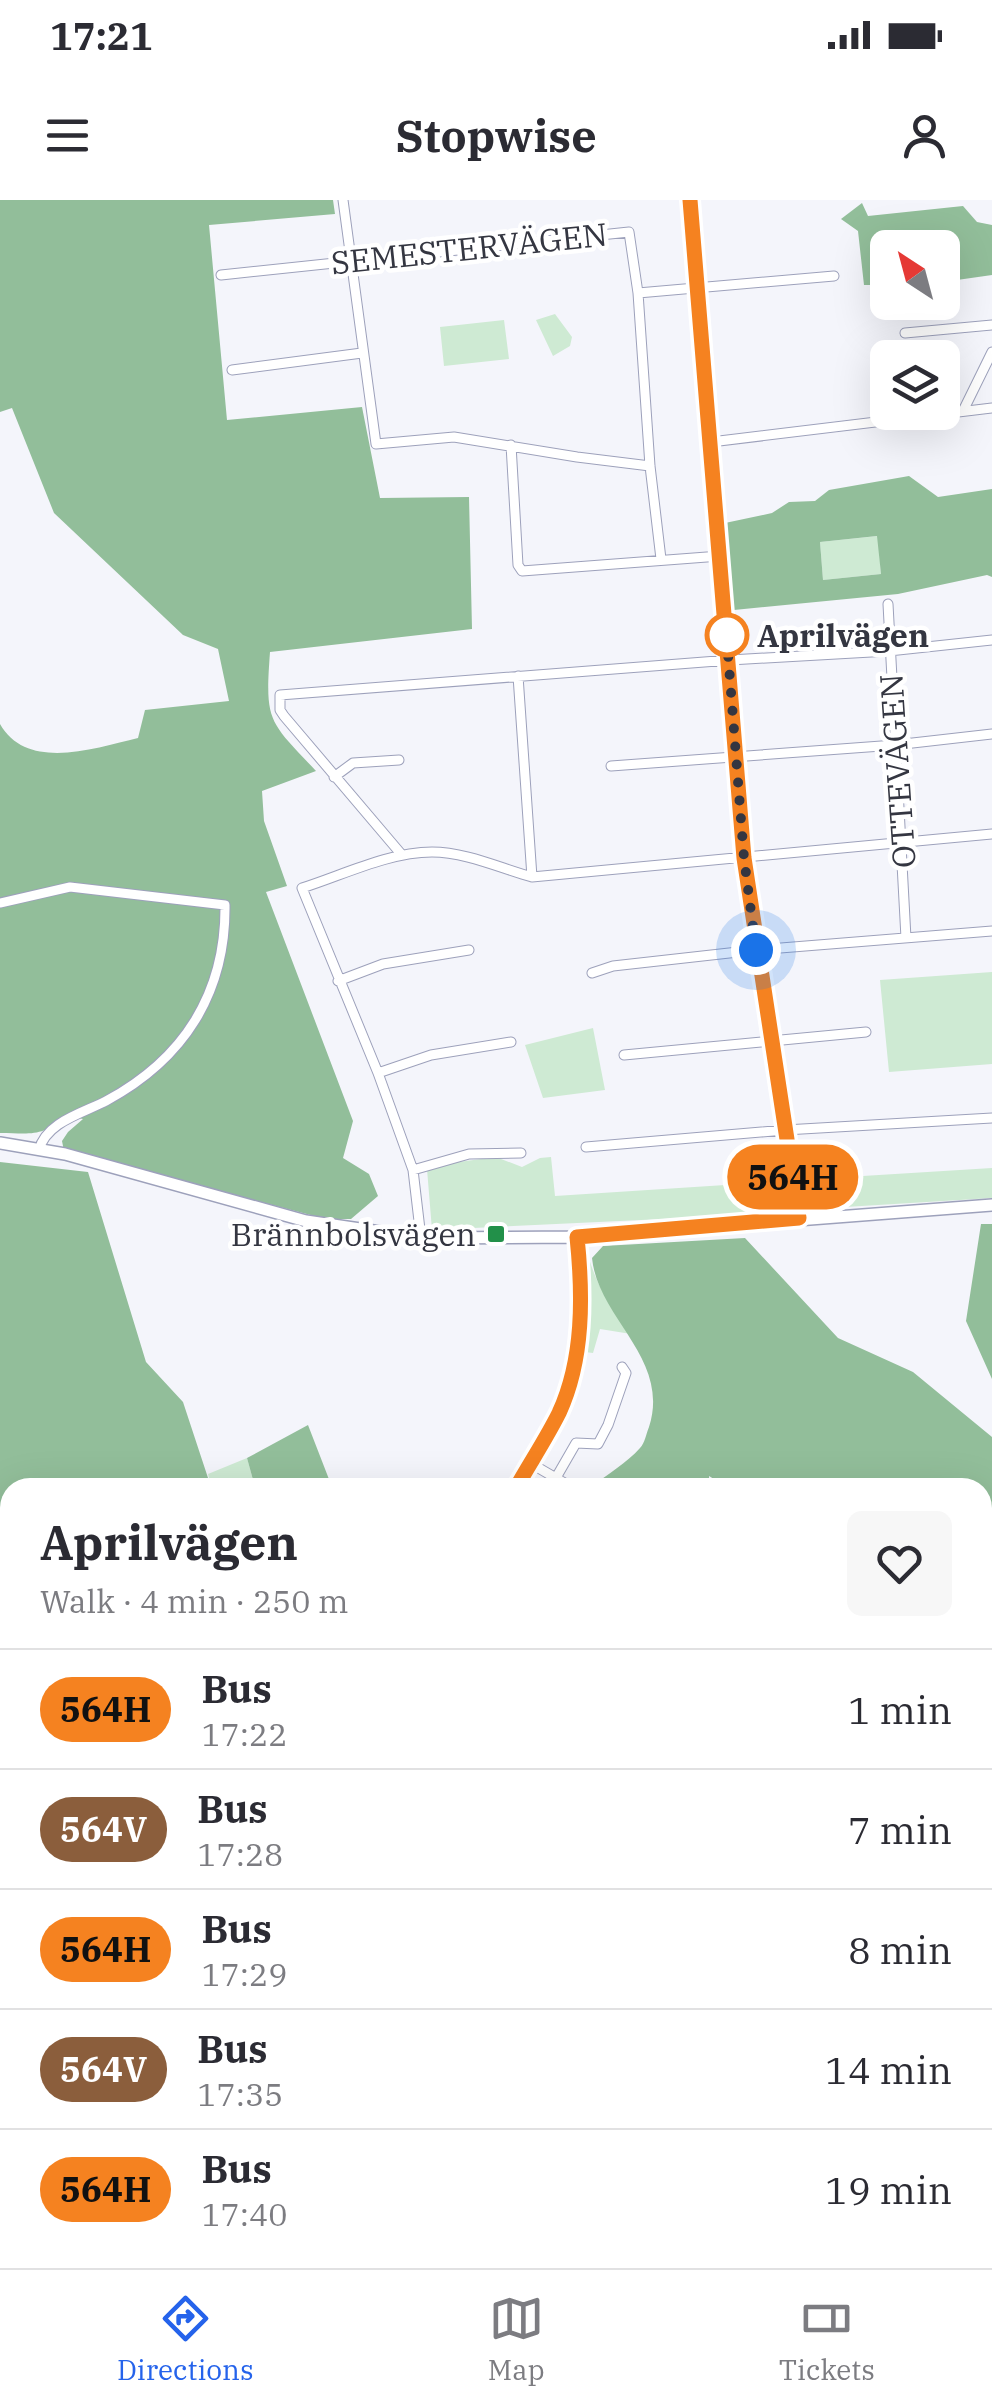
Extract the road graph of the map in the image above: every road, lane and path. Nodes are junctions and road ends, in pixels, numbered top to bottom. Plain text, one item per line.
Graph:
1 (343, 200) edge
2 (690, 200) edge
3 (351, 260) junction
4 (221, 276) dead end
5 (834, 276) dead end
6 (695, 288) junction
7 (638, 293) junction
8 (992, 325) edge
9 (906, 333) dead end
10 (992, 352) edge
11 (362, 353) junction
12 (232, 370) dead end
13 (992, 408) edge
14 (963, 411) junction
15 (711, 442) junction
16 (511, 445) junction
17 (650, 466) junction
18 (720, 556) junction
19 (661, 559) junction
20 (888, 604) dead end
21 (992, 640) edge
22 (889, 651) junction
23 (730, 660) junction
24 (518, 676) junction
25 (992, 734) edge
26 (896, 745) junction
27 (736, 755) junction
28 (399, 760) dead end
29 (612, 766) dead end
30 (334, 777) junction
31 (992, 834) edge
32 (902, 843) junction
33 (402, 856) junction
34 (744, 858) junction
35 (532, 877) junction
36 (0, 902) edge
37 (992, 931) edge
38 (906, 938) junction
39 (469, 950) dead end
40 (756, 950) junction
41 (592, 973) dead end
42 (338, 981) junction
43 (866, 1032) dead end
44 (511, 1042) dead end
45 (770, 1042) junction
46 (624, 1055) dead end
47 (378, 1074) junction
48 (992, 1118) edge
49 (785, 1130) junction
50 (0, 1143) edge
51 (586, 1147) dead end
52 (39, 1150) junction
53 (521, 1153) dead end
54 (413, 1170) junction
55 (992, 1205) edge
56 (799, 1218) junction
57 (577, 1237) junction
58 (421, 1238) junction
59 (622, 1367) dead end
60 (530, 1463) junction
61 (557, 1476) junction
62 (522, 1478) edge
63 (560, 1478) edge

1 - 3 street
2 - 6 street
3 - 4 street, SEMESTERVÄGEN
3 - 7 street, SEMESTERVÄGEN
3 - 11 street
5 - 6 street
6 - 7 street
6 - 15 street
7 - 17 street, SEMESTERVÄGEN
8 - 9 street
10 - 14 street
11 - 12 street
11 - 16 street
13 - 14 street
14 - 15 street
15 - 18 street
16 - 17 street
16 - 19 street
17 - 19 street, SEMESTERVÄGEN
18 - 19 street
18 - 23 street
20 - 22 street, OTTEVÄGEN
21 - 22 street
22 - 23 street
22 - 26 street, OTTEVÄGEN
23 - 24 street
23 - 27 street
24 - 30 street
24 - 35 street
25 - 26 street
26 - 27 street
26 - 32 street, OTTEVÄGEN
27 - 29 street
27 - 34 street
28 - 30 street
30 - 33 street
31 - 32 street
32 - 34 street
32 - 38 street, OTTEVÄGEN
33 - 35 street
33 - 42 street
34 - 35 street
34 - 40 street
36 - 52 street
37 - 38 street
38 - 40 street
39 - 42 street
40 - 41 street
40 - 45 street
42 - 47 street
43 - 45 street
44 - 47 street
45 - 46 street
45 - 49 street
47 - 54 street
48 - 49 street
49 - 51 street
49 - 56 street
50 - 52 street
52 - 58 street
53 - 54 street
54 - 58 street
55 - 56 street
56 - 57 street
57 - 58 street
57 - 60 street
59 - 61 street
60 - 61 street
60 - 62 street
61 - 63 street

